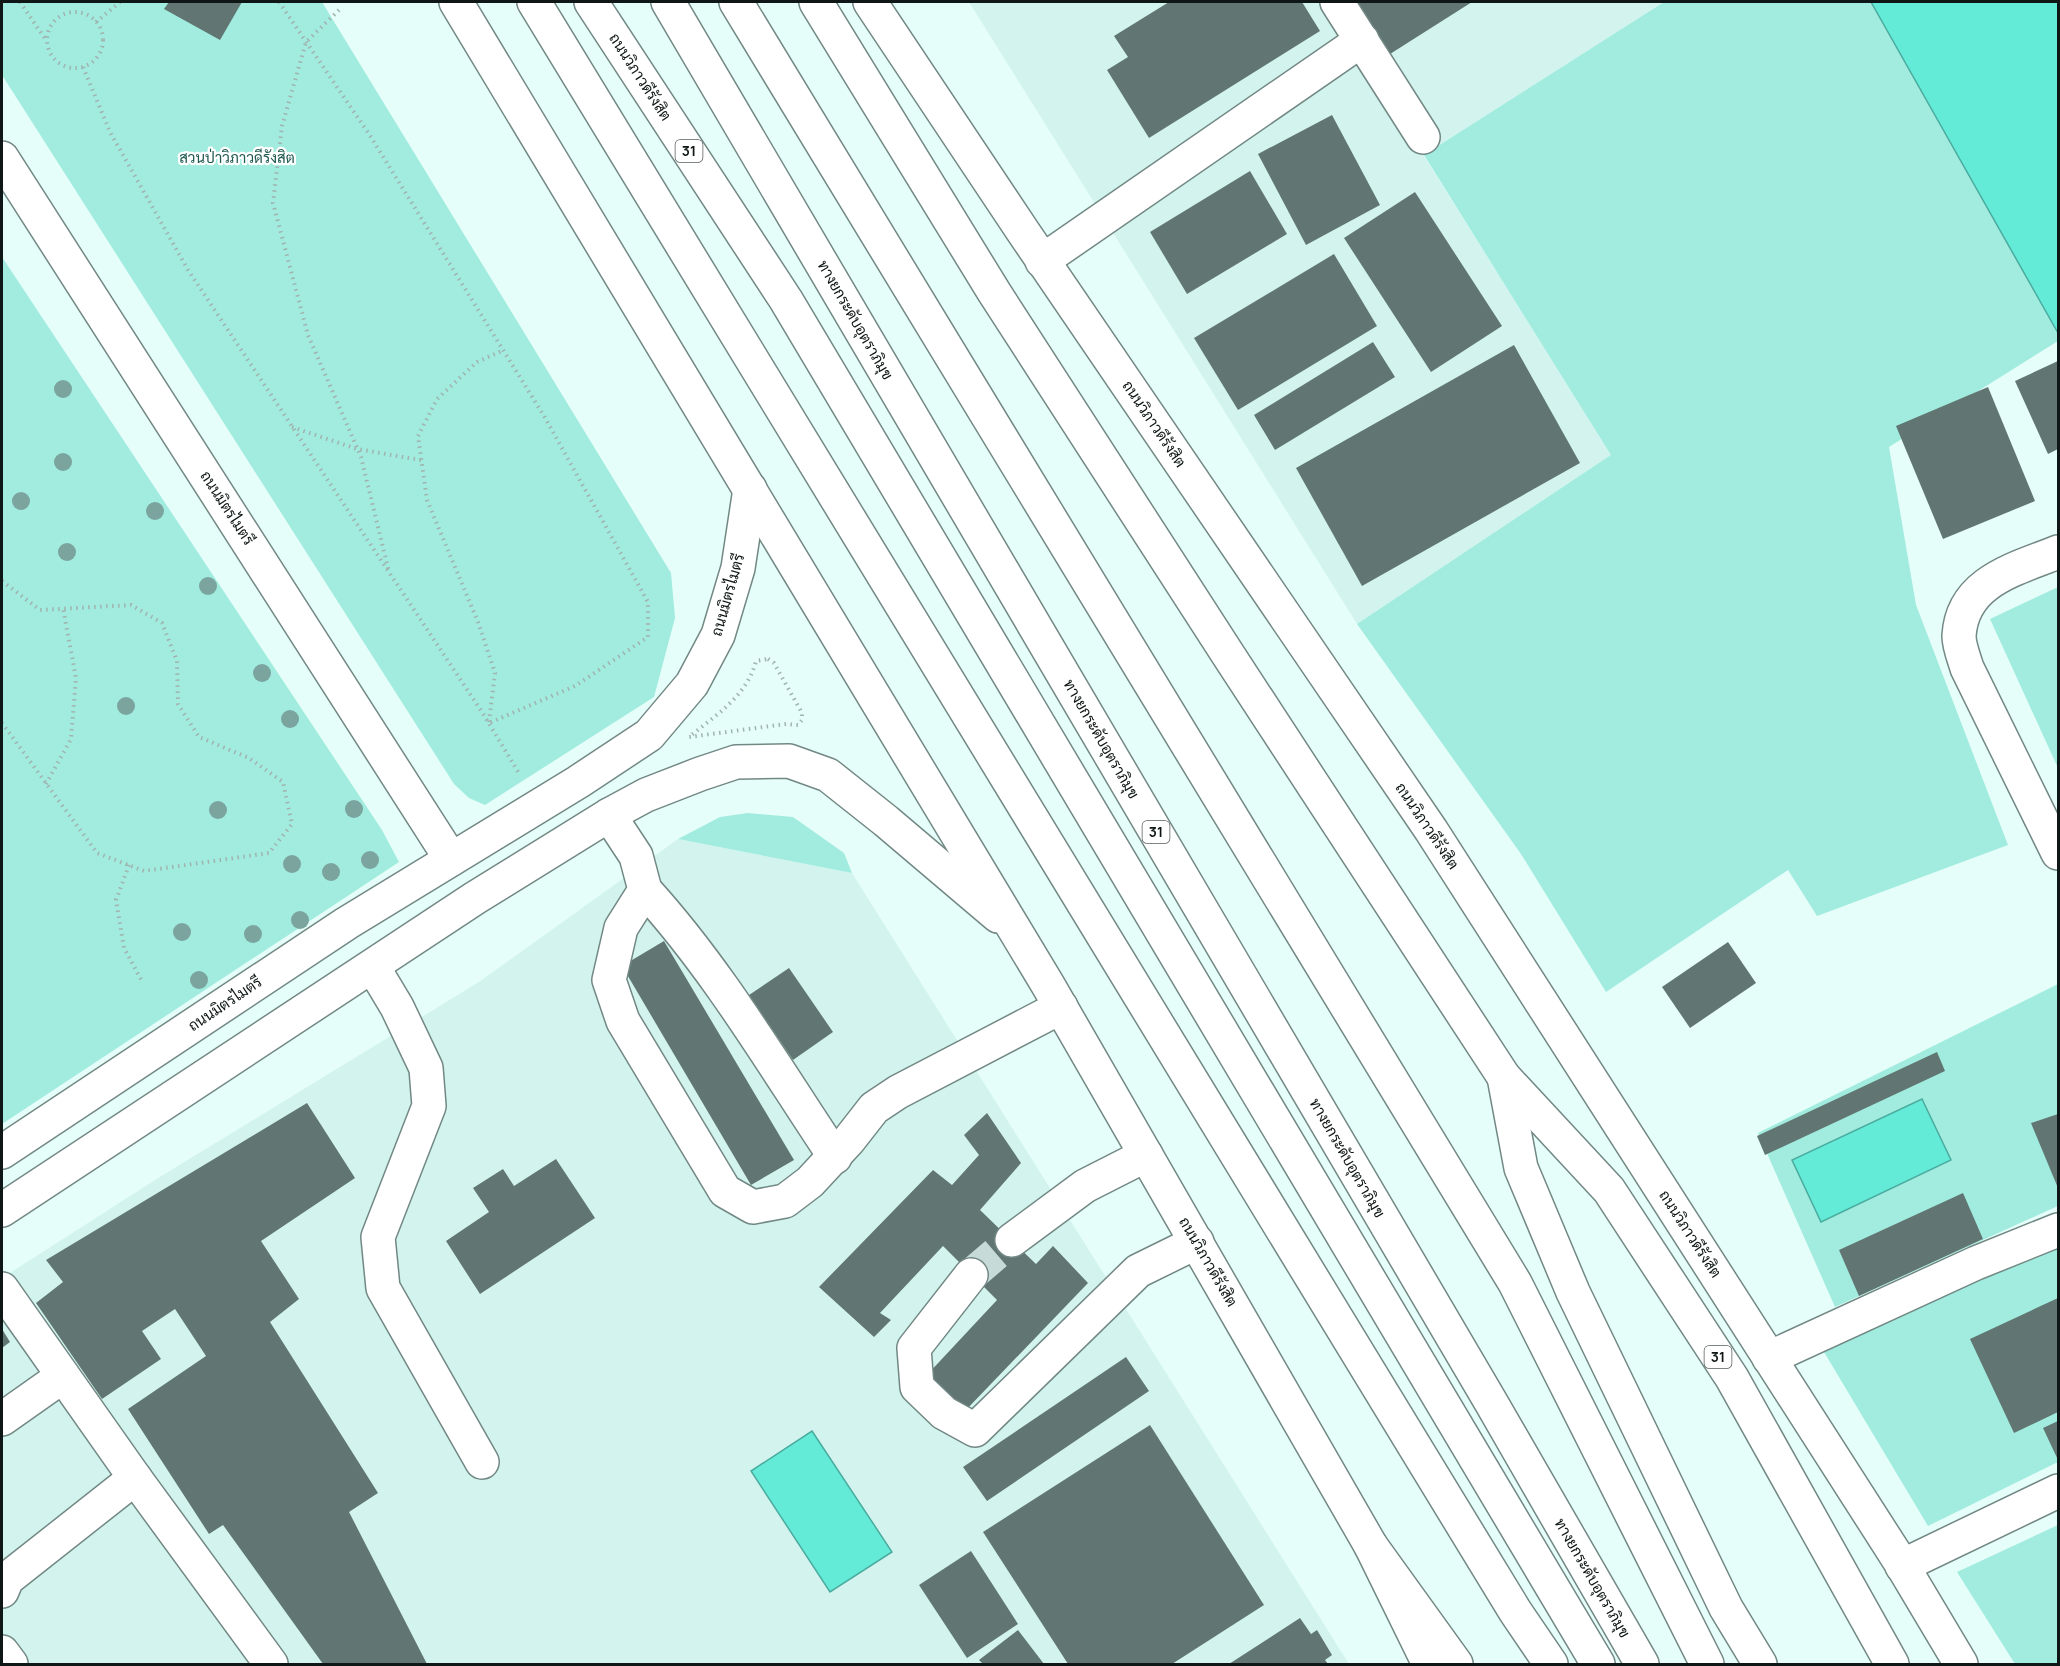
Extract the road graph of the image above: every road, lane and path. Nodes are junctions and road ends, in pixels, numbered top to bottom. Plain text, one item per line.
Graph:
1 (20, 2) edge
2 (120, 2) edge
3 (280, 2) edge
4 (456, 2) edge
5 (534, 2) edge
6 (591, 2) edge
7 (668, 2) edge
8 (736, 2) edge
9 (816, 2) edge
10 (870, 2) edge
11 (1337, 2) edge
12 (339, 10) dead end
13 (96, 22) junction
14 (1362, 40) junction
15 (46, 41) junction
16 (306, 42) junction
17 (82, 67) junction
18 (1423, 137) dead end
19 (2, 158) edge
20 (1042, 261) junction
21 (504, 350) junction
22 (292, 428) junction
23 (357, 449) junction
24 (421, 460) junction
25 (750, 489) junction
26 (2058, 552) edge
27 (390, 575) junction
28 (2, 581) edge
29 (63, 608) junction
30 (802, 713) joint
31 (2, 723) edge
32 (489, 723) junction
33 (524, 781) dead end
34 (46, 784) junction
35 (609, 815) junction
36 (2058, 853) edge
37 (451, 859) junction
38 (129, 865) junction
39 (645, 890) junction
40 (476, 898) junction
41 (1018, 932) junction
42 (374, 967) junction
43 (143, 983) dead end
44 (1061, 1007) junction
45 (1504, 1077) junction
46 (2, 1152) edge
47 (1146, 1155) junction
48 (835, 1157) junction
49 (2, 1210) edge
50 (2058, 1230) edge
51 (1012, 1240) tunnel mouth
52 (1197, 1242) junction
53 (971, 1275) tunnel mouth
54 (2, 1289) edge
55 (1769, 1358) junction
56 (63, 1376) junction
57 (2, 1419) edge
58 (482, 1462) dead end
59 (135, 1478) junction
60 (2058, 1491) edge
61 (1371, 1546) junction
62 (1902, 1566) junction
63 (2, 1591) edge
64 (2, 1652) edge
65 (11, 1665) edge
66 (272, 1665) edge
67 (1429, 1665) edge
68 (1456, 1665) edge
69 (1551, 1665) edge
70 (1598, 1665) edge
71 (1642, 1665) edge
72 (1707, 1665) edge
73 (1760, 1665) edge
74 (1892, 1665) edge
75 (1961, 1665) edge

1 - 15 path
2 - 13 path
3 - 16 path
4 - 25 main road, ถนนวิภาวดีรังสิต
5 - 69 main road
6 - 70 main road, ถนนวิภาวดีรังสิต / 31
7 - 71 main road, ทางยกระดับอุตราภิมุข / 31
8 - 72 main road
9 - 45 main road, 31
10 - 20 main road, ถนนวิภาวดีรังสิต
11 - 14 main road
12 - 16 path
13 - 15 path
13 - 17 path
14 - 18 main road
14 - 20 main road
15 - 17 path
16 - 21 path
16 - 23 path
17 - 22 path
19 - 37 main road, ถนนมิตรไมตรี
20 - 55 main road, ถนนวิภาวดีรังสิต
21 - 24 path
21 - 32 path
22 - 23 path
22 - 27 path
23 - 24 path
23 - 27 path
24 - 32 path
25 - 37 main road, ถนนมิตรไมตรี
25 - 41 main road, ถนนวิภาวดีรังสิต
26 - 36 main road
27 - 32 path
28 - 29 path
29 - 34 path
29 - 38 path
30 - 30 path
31 - 34 path
32 - 33 path
34 - 38 path
35 - 39 main road
35 - 40 main road
35 - 41 main road
37 - 40 main road
37 - 46 main road, ถนนมิตรไมตรี
38 - 43 path
39 - 48 main road
39 - 48 main road
40 - 42 main road
41 - 44 main road, ถนนวิภาวดีรังสิต
42 - 49 main road
42 - 58 main road
44 - 47 main road, ถนนวิภาวดีรังสิต
44 - 48 main road
45 - 73 main road
45 - 74 main road, 31
47 - 51 main road
47 - 52 main road, ถนนวิภาวดีรังสิต
50 - 55 main road
52 - 53 main road
52 - 61 main road, ถนนวิภาวดีรังสิต
54 - 56 main road
55 - 62 main road, ถนนวิภาวดีรังสิต
56 - 57 main road
56 - 59 main road
59 - 63 main road
59 - 66 main road
60 - 62 main road
61 - 67 main road, ถนนวิภาวดีรังสิต
61 - 68 main road
62 - 75 main road, ถนนวิภาวดีรังสิต
64 - 65 main road

